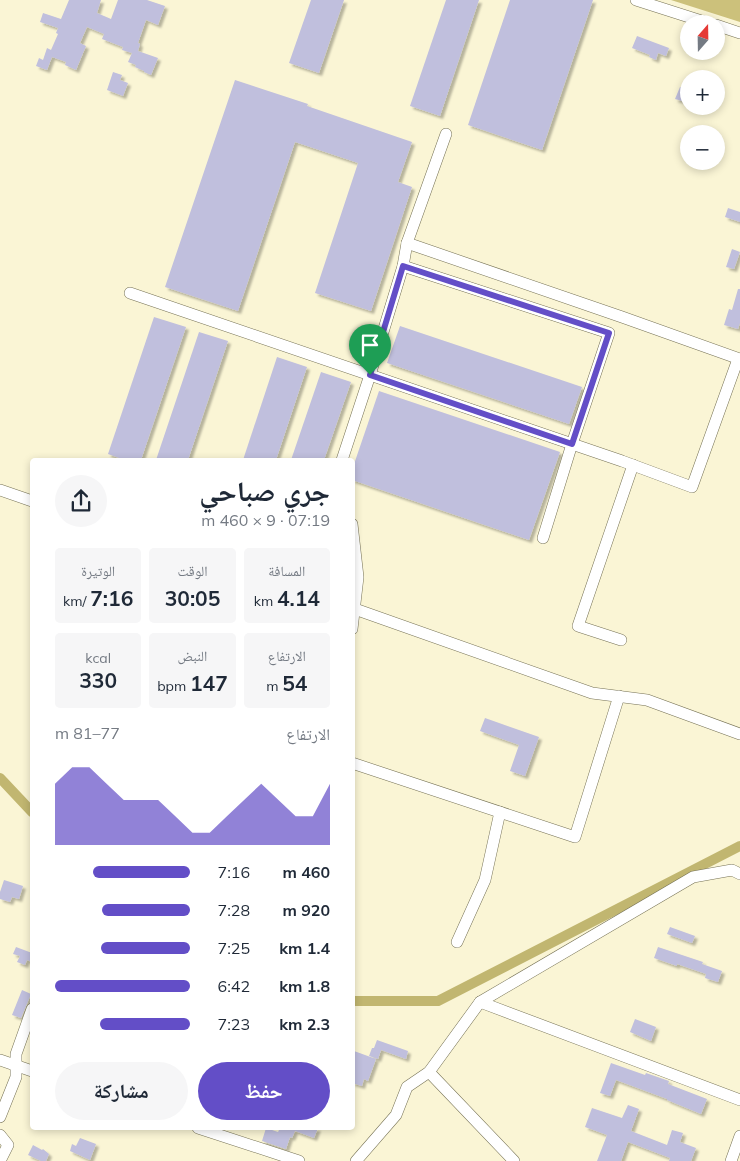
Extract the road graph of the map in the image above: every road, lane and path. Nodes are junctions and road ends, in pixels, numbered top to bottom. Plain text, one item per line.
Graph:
1 (636, 0) edge
2 (683, 15) edge
3 (725, 28) edge
4 (740, 33) edge
5 (446, 134) dead end
6 (407, 244) junction
7 (403, 266) junction
8 (130, 293) dead end
9 (739, 359) edge
10 (737, 371) edge
11 (370, 375) junction
12 (572, 444) junction
13 (343, 458) edge
14 (633, 465) junction
15 (0, 490) edge
16 (30, 500) edge
17 (543, 538) dead end
18 (355, 550) edge
19 (355, 596) edge
20 (355, 609) edge
21 (621, 640) dead end
22 (619, 696) junction
23 (740, 734) edge
24 (355, 764) edge
25 (500, 812) junction
26 (740, 874) edge
27 (457, 942) dead end
28 (480, 1002) junction
29 (30, 1015) edge
30 (0, 1060) edge
31 (16, 1065) junction
32 (30, 1070) edge
33 (429, 1072) junction
34 (740, 1100) edge
35 (0, 1117) edge
36 (204, 1130) edge
37 (0, 1135) edge
38 (740, 1136) edge
39 (0, 1161) edge
40 (300, 1161) edge
41 (356, 1161) edge
42 (514, 1161) edge
43 (731, 1161) edge

1 - 2 street
3 - 4 street
5 - 6 street
6 - 7 street
6 - 9 street
7 - 11 street
7 - 12 street
8 - 11 street
9 - 10 street
10 - 14 street
11 - 12 street
11 - 13 street
12 - 14 street
12 - 17 street
14 - 21 street
15 - 16 street
18 - 19 street
20 - 22 street
22 - 23 street
22 - 25 street
24 - 25 street
25 - 27 street
26 - 28 street
28 - 33 street
28 - 34 street
29 - 31 street
30 - 31 street
31 - 32 street
31 - 35 street
33 - 41 street
33 - 42 street
36 - 40 street
37 - 39 street
38 - 43 street

